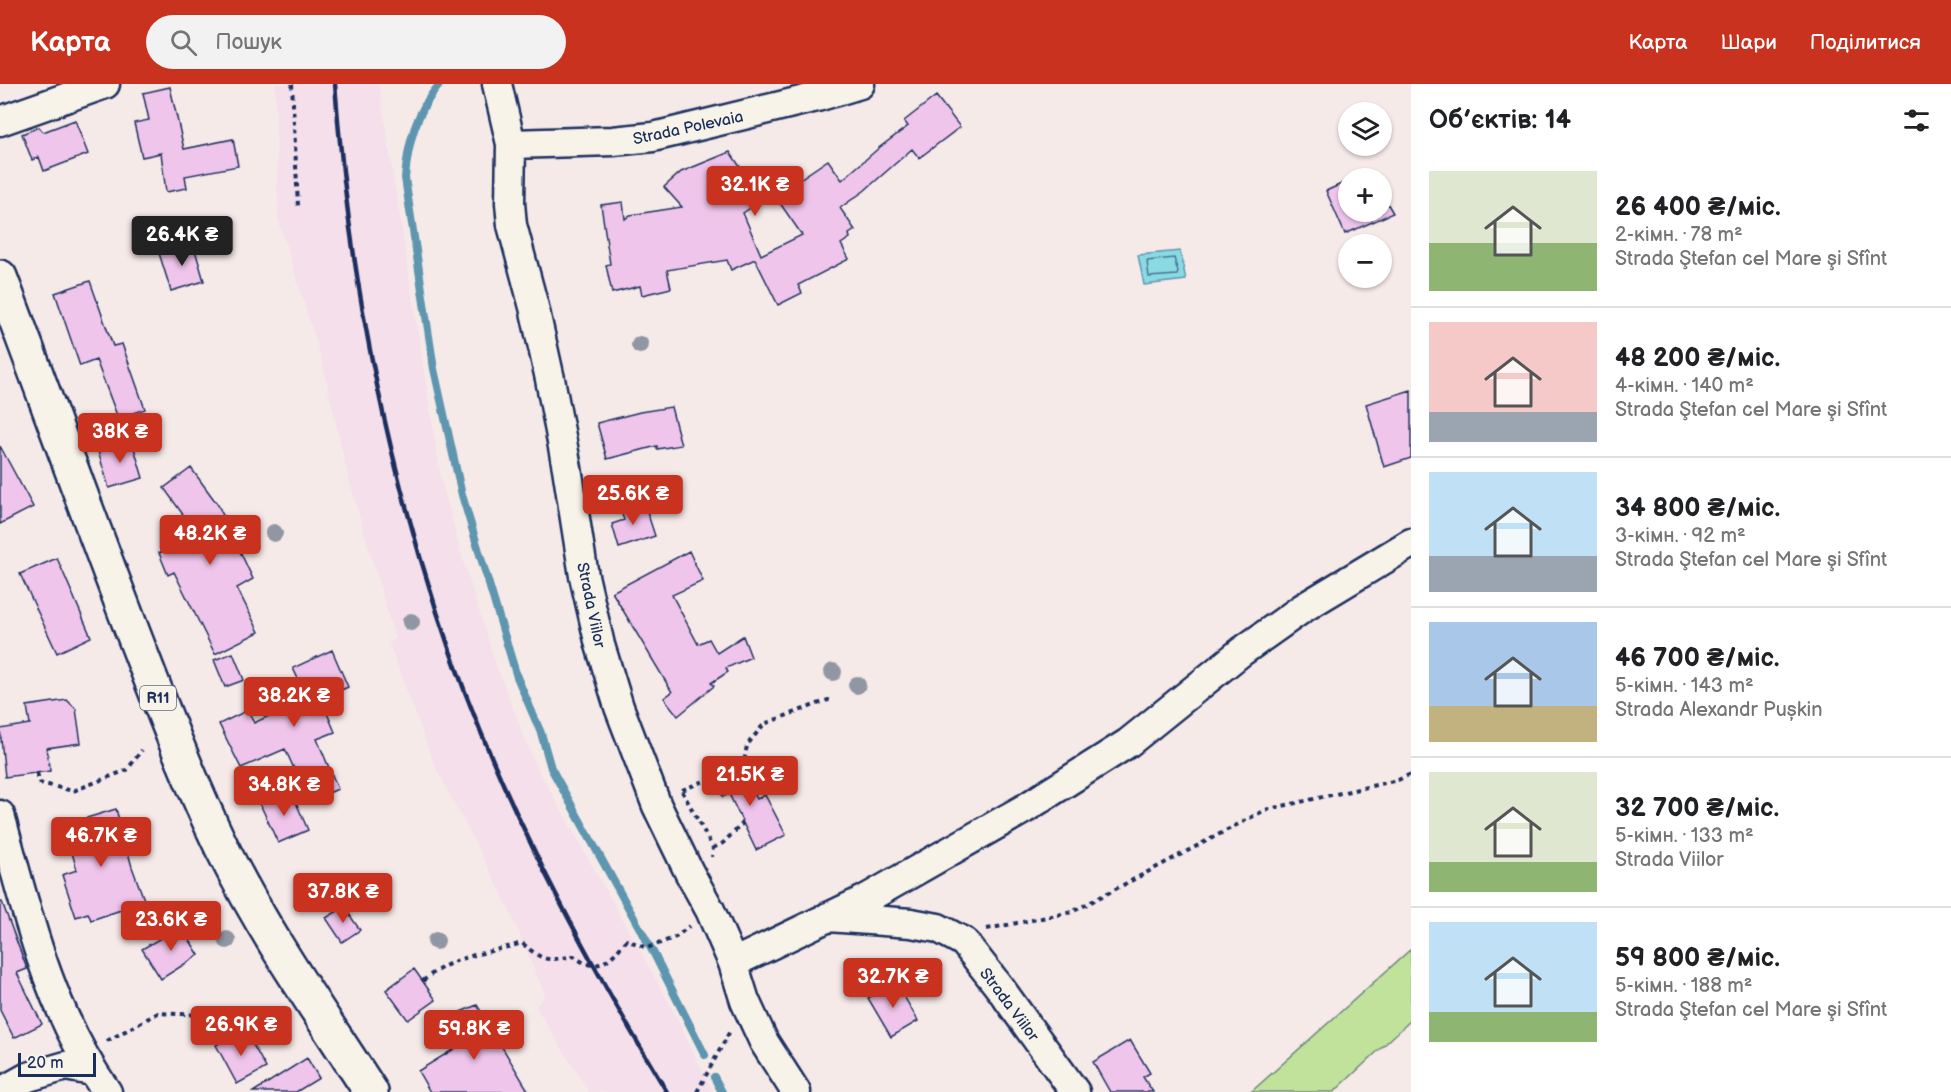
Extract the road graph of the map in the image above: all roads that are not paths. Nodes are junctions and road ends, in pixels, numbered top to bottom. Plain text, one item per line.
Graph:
1 (105, 84) edge
2 (497, 84) edge
3 (860, 84) edge
4 (0, 121) edge
5 (511, 144) junction
6 (0, 277) edge
7 (1411, 543) edge
8 (0, 815) edge
9 (828, 917) junction
10 (734, 963) junction
11 (94, 1072) edge
12 (1, 1092) edge
13 (371, 1092) edge
14 (796, 1092) edge
15 (1075, 1092) edge

1 - 4 street
2 - 5 street, Strada Viilor
3 - 5 street, Strada Polevaia
5 - 10 street, Strada Viilor
6 - 13 main road, R11
7 - 9 street
8 - 11 street
9 - 10 street
9 - 15 street, Strada Viilor
10 - 14 street, Strada Viilor
11 - 12 street

